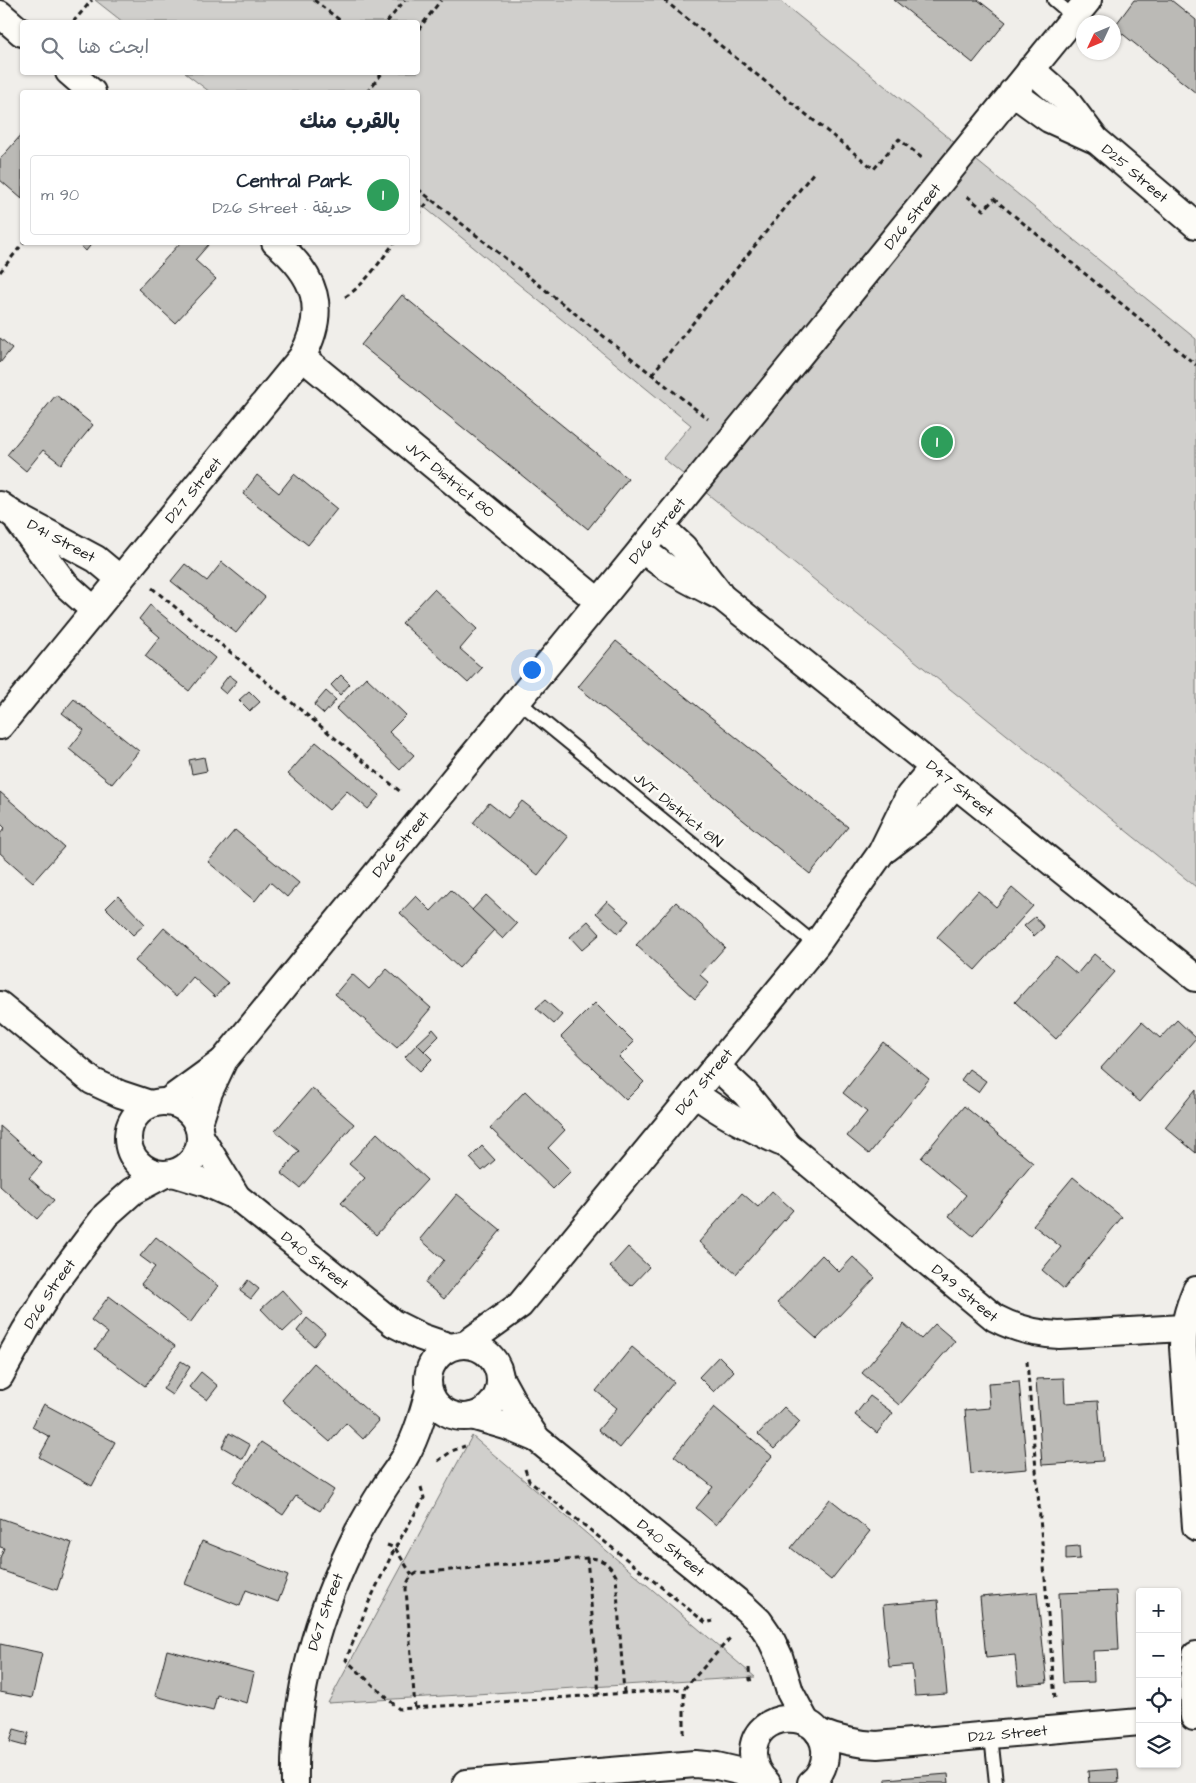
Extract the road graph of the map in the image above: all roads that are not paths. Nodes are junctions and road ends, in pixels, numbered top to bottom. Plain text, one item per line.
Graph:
1 (1054, 0) edge
2 (1081, 8) edge
3 (0, 14) edge
4 (20, 31) edge
5 (1030, 69) junction
6 (72, 75) edge
7 (90, 90) edge
8 (1012, 92) junction
9 (1096, 140) junction
10 (1196, 225) edge
11 (278, 245) edge
12 (302, 357) junction
13 (7, 510) edge
14 (661, 526) junction
15 (642, 549) junction
16 (124, 574) junction
17 (723, 598) junction
18 (599, 602) junction
19 (94, 610) junction
20 (518, 701) junction
21 (0, 726) edge
22 (933, 767) junction
23 (955, 785) junction
24 (881, 853) junction
25 (816, 945) junction
26 (1196, 978) edge
27 (0, 1006) edge
28 (224, 1060) junction
29 (716, 1066) junction
30 (92, 1081) junction
31 (694, 1093) junction
32 (158, 1103) junction
33 (199, 1131) junction
34 (128, 1144) junction
35 (788, 1146) junction
36 (169, 1174) junction
37 (237, 1197) junction
38 (106, 1214) junction
39 (1196, 1290) edge
40 (520, 1305) junction
41 (393, 1323) junction
42 (1183, 1328) junction
43 (458, 1346) junction
44 (500, 1374) junction
45 (0, 1376) edge
46 (429, 1387) junction
47 (468, 1417) junction
48 (537, 1439) junction
49 (405, 1457) junction
50 (1196, 1527) edge
51 (1196, 1655) edge
52 (784, 1675) junction
53 (1189, 1718) edge
54 (1136, 1722) edge
55 (812, 1727) junction
56 (763, 1731) junction
57 (991, 1736) junction
58 (877, 1745) junction
59 (690, 1764) junction
60 (581, 1778) edge
61 (764, 1779) edge
62 (814, 1780) edge
63 (295, 1783) edge
64 (466, 1783) edge
65 (996, 1783) edge

1 - 2 lane
2 - 5 street, D26 Street
3 - 4 street
5 - 8 street, D26 Street
5 - 9 street, D25 Street
6 - 7 street
8 - 9 street, D25 Street
8 - 14 street, D26 Street
9 - 10 street, D25 Street
11 - 12 street, D27 Street
12 - 16 street, D27 Street
12 - 18 street, JVT District 8O
13 - 16 street, D41 Street
13 - 19 street
14 - 15 street, D26 Street
14 - 17 street, D47 Street
15 - 17 street, D47 Street
15 - 18 street, D26 Street
16 - 19 street, D27 Street
17 - 22 street, D47 Street
18 - 20 street, D26 Street
19 - 21 street, D27 Street
20 - 25 lane, JVT District 8N
20 - 28 street, D26 Street
22 - 23 street, D47 Street
22 - 24 street, D67 Street
23 - 24 street, D67 Street
23 - 26 street, D47 Street
24 - 25 street, D67 Street
25 - 29 street, D67 Street
27 - 30 street
28 - 32 street, D26 Street
28 - 33 street, D26 Street
29 - 31 street, D67 Street
29 - 35 street, D49 Street
30 - 32 street
30 - 34 street
31 - 35 street, D49 Street
31 - 40 street, D67 Street
32 - 33 street
32 - 34 street
33 - 36 street
33 - 37 street, D40 Street
34 - 36 street
34 - 38 street, D26 Street
35 - 42 street, D49 Street
36 - 37 street, D40 Street
36 - 38 street, D26 Street
37 - 41 street, D40 Street
38 - 45 street, D26 Street
39 - 42 street
40 - 43 street, D67 Street
40 - 44 street, D67 Street
41 - 43 street, D40 Street
41 - 46 street, D40 Street
42 - 50 street
43 - 44 street
43 - 46 street
44 - 47 street
44 - 48 street, D40 Street
46 - 47 street
46 - 49 street, D67 Street
47 - 48 street, D40 Street
47 - 49 street, D67 Street
48 - 52 street, D40 Street
49 - 63 street, D67 Street
51 - 53 street
52 - 55 street, D40 Street
52 - 56 street, D40 Street
54 - 57 street, D22 Street
55 - 56 street, D22 Street
55 - 58 street, D22 Street
55 - 62 street, D40 Street
56 - 59 street
56 - 61 street, D40 Street
57 - 58 street, D22 Street
57 - 65 lane
58 - 62 street, D22 Street
59 - 60 street
59 - 61 street
60 - 64 street

